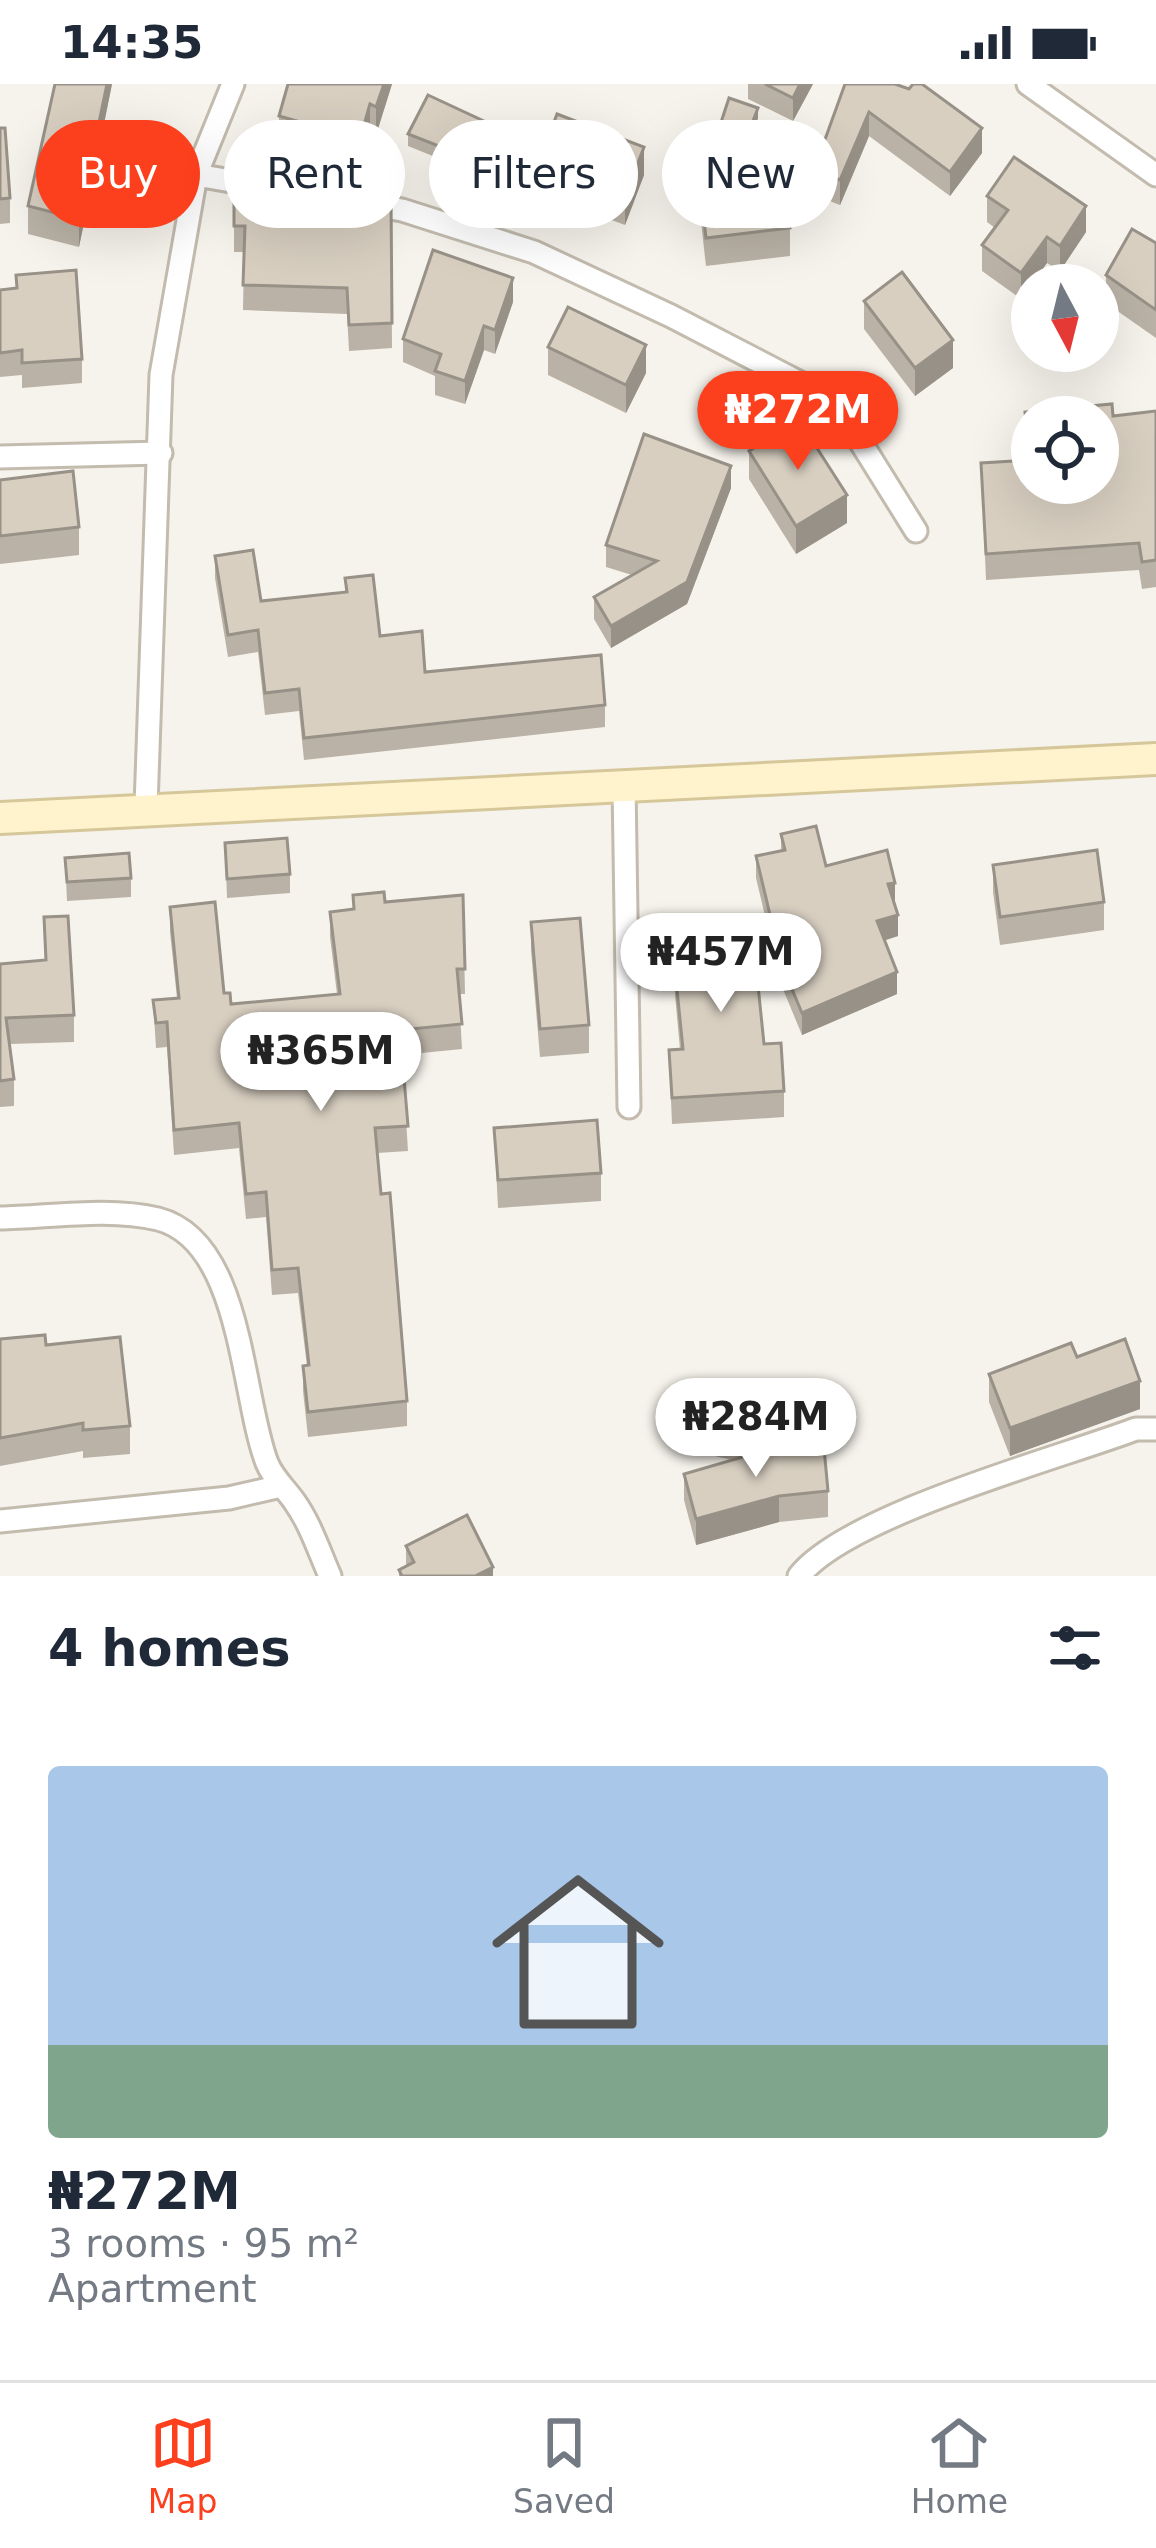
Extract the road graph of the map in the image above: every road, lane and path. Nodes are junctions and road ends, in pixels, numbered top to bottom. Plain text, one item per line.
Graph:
1 (233, 84) edge
2 (1028, 84) edge
3 (200, 165) edge
4 (1156, 175) edge
5 (200, 176) edge
6 (187, 228) edge
7 (160, 453) junction
8 (0, 457) edge
9 (916, 531) dead end
10 (1156, 760) edge
11 (624, 785) junction
12 (146, 807) junction
13 (0, 818) edge
14 (628, 1107) dead end
15 (0, 1218) edge
16 (1156, 1429) edge
17 (281, 1486) junction
18 (0, 1521) edge
19 (330, 1576) edge
20 (799, 1576) edge

1 - 3 street
2 - 4 street
5 - 9 street
6 - 7 street
7 - 8 street
7 - 12 street
10 - 11 main road
11 - 12 main road
11 - 14 street
12 - 13 main road
15 - 17 street
16 - 20 street
17 - 18 street
17 - 19 street

